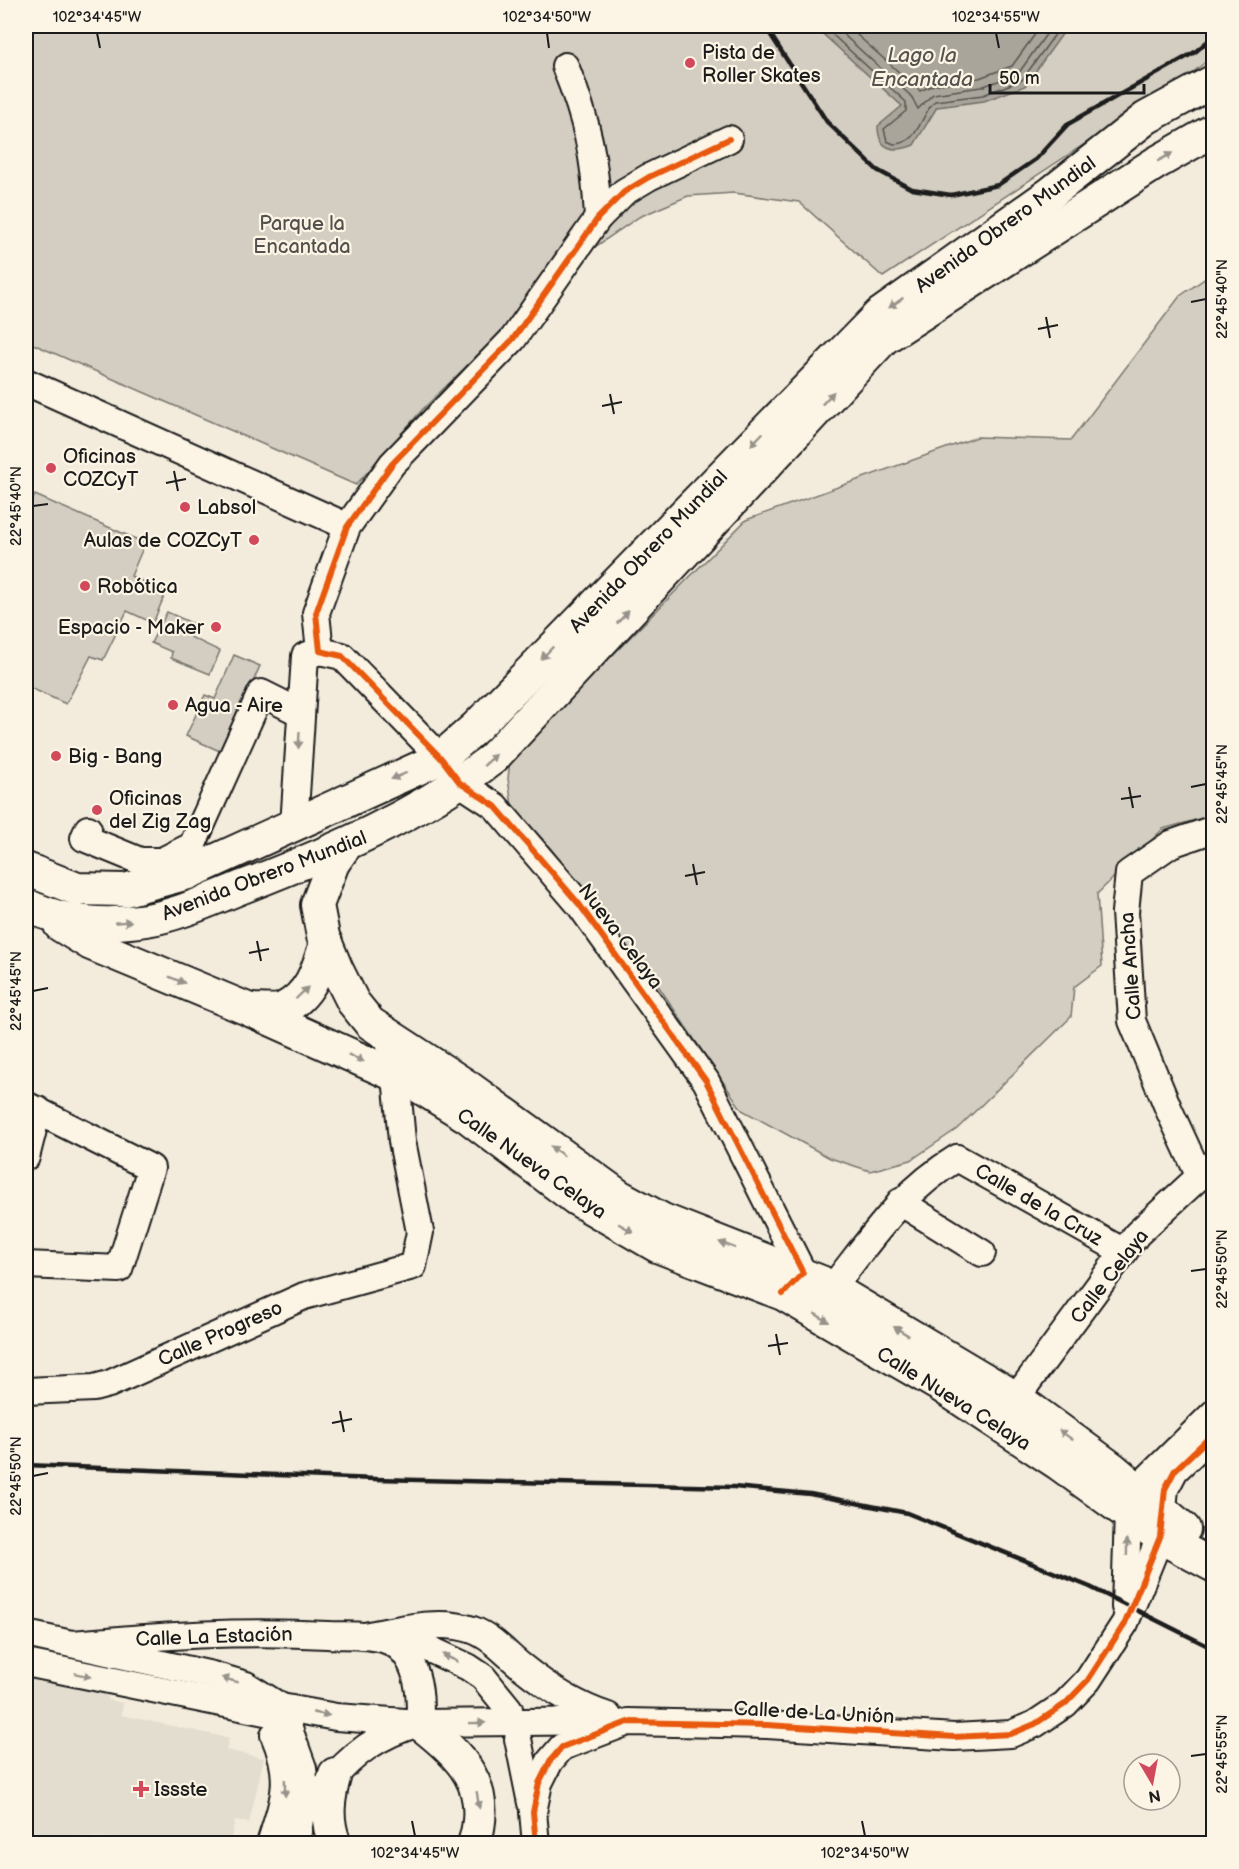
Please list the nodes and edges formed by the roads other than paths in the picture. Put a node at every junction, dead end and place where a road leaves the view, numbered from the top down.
1 (565, 66) dead end
2 (1211, 80) edge
3 (1214, 130) edge
4 (729, 139) dead end
5 (598, 218) junction
6 (26, 382) edge
7 (342, 524) dead end
8 (320, 651) junction
9 (301, 713) junction
10 (441, 758) junction
11 (460, 783) junction
12 (294, 826) junction
13 (88, 829) dead end
14 (1214, 829) edge
15 (345, 846) junction
16 (242, 849) junction
17 (26, 869) edge
18 (282, 871) junction
19 (38, 911) edge
20 (323, 933) junction
21 (250, 1010) junction
22 (388, 1036) junction
23 (396, 1076) junction
24 (32, 1108) edge
25 (26, 1157) edge
26 (1207, 1171) edge
27 (900, 1202) junction
28 (1124, 1252) junction
29 (982, 1253) dead end
30 (26, 1265) edge
31 (793, 1284) junction
32 (832, 1288) junction
33 (26, 1391) edge
34 (1016, 1398) junction
35 (1214, 1413) edge
36 (1214, 1432) edge
37 (1132, 1500) junction
38 (1161, 1524) junction
39 (1214, 1552) edge
40 (1214, 1566) edge
41 (1125, 1623) junction
42 (26, 1634) edge
43 (357, 1637) junction
44 (387, 1640) junction
45 (72, 1644) junction
46 (26, 1663) edge
47 (509, 1709) dead end
48 (273, 1710) junction
49 (628, 1722) junction
50 (419, 1723) junction
51 (518, 1738) dead end
52 (335, 1774) junction
53 (533, 1812) junction
54 (296, 1842) edge
55 (270, 1844) edge
56 (335, 1844) edge
57 (474, 1844) edge
58 (536, 1844) edge

1 - 5 street
2 -> 10 main road, Avenida Obrero Mundial
11 -> 3 main road, Avenida Obrero Mundial
4 - 5 street
5 - 8 street
6 - 7 street
8 - 9 street
8 - 10 street, Nueva Celaya
9 -> 12 street
9 - 13 street
10 - 11 street, Nueva Celaya
10 -> 12 main road, Avenida Obrero Mundial
11 - 15 main road, Avenida Obrero Mundial
11 - 31 street, Nueva Celaya
12 - 16 main road, Avenida Obrero Mundial
14 - 26 street, Calle Ancha
15 - 18 main road, Avenida Obrero Mundial
15 - 20 main road, Calle Nueva Celaya
16 - 17 main road, Avenida Obrero Mundial
16 - 18 main road
19 -> 18 main road, Avenida Obrero Mundial
18 - 20 main road
19 -> 21 main road, Calle Nueva Celaya
21 -> 20 main road
20 - 22 main road, Calle Nueva Celaya
21 -> 23 main road, Calle Nueva Celaya
22 - 23 street
31 -> 22 main road, Calle Nueva Celaya
23 -> 31 main road, Calle Nueva Celaya
23 - 33 street, Calle Progreso
24 - 25 street
24 - 30 street
26 - 28 street, Calle Celaya
27 - 28 street, Calle de la Cruz
27 - 29 street
27 - 32 street, Calle de la Cruz
28 - 34 street, Calle Celaya
31 - 32 main road, Calle Nueva Celaya
31 -> 37 main road, Calle Nueva Celaya
34 -> 32 main road, Calle Nueva Celaya
37 -> 34 main road, Calle Nueva Celaya
35 - 37 street
36 - 38 street, Calle de La Unión
37 - 38 main road, Calle Nueva Celaya
41 -> 37 street
38 - 39 main road, Calle Nueva Celaya
38 - 40 main road, Calle Nueva Celaya
38 - 41 street, Calle de La Unión
41 - 49 street, Calle de La Unión
42 - 45 street, Calle La Estación
43 - 44 street
43 - 45 street, Calle La Estación
43 - 49 street
47 -> 44 street
44 - 50 street
48 -> 45 street, Calle La Estación
46 -> 48 street
48 -> 50 street
48 - 54 street
48 -> 55 street
50 -> 49 street
49 - 53 street, Calle de La Unión
50 - 52 street
50 -> 57 main road
51 - 53 street
52 - 54 street
52 - 56 main road
53 - 58 street, Calle de La Unión

